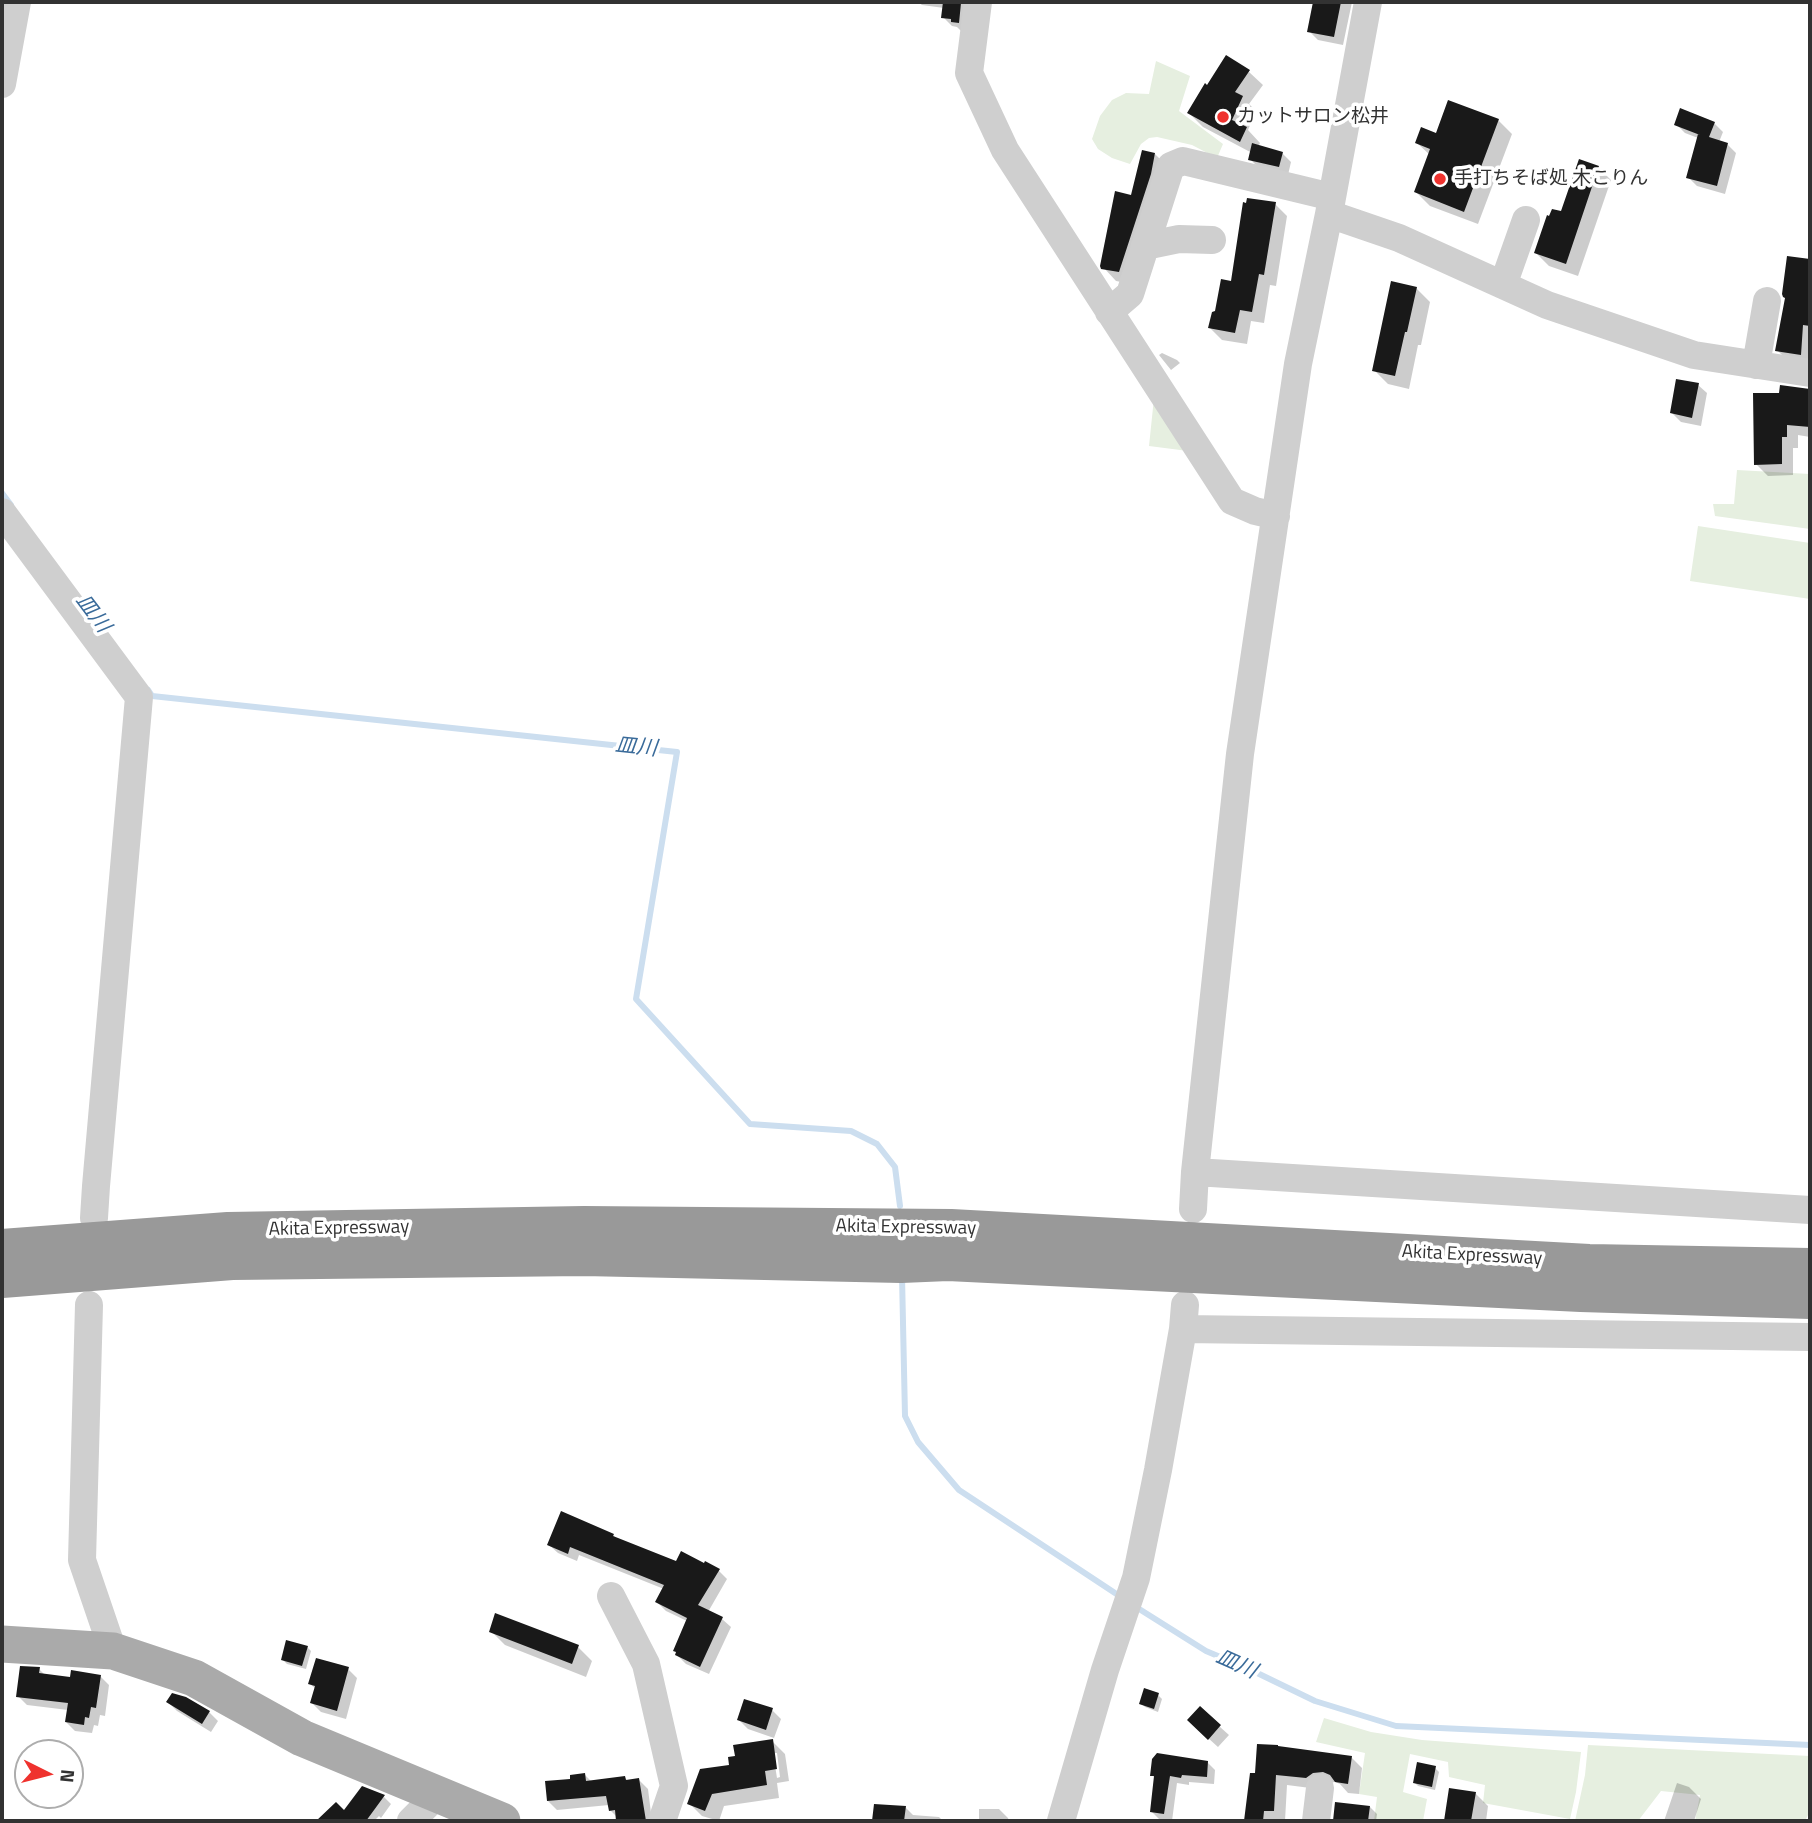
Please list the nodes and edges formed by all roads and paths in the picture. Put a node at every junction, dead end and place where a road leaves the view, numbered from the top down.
1 (17, 2) edge
2 (978, 2) edge
3 (1368, 2) edge
4 (2, 84) edge
5 (1331, 206) junction
6 (1526, 220) dead end
7 (1212, 240) dead end
8 (1145, 247) junction
9 (1503, 285) junction
10 (1767, 301) dead end
11 (1109, 312) junction
12 (1756, 365) junction
13 (1810, 373) edge
14 (2, 512) edge
15 (1276, 516) junction
16 (1195, 1172) junction
17 (1193, 1209) dead end
18 (1810, 1210) edge
19 (94, 1218) dead end
20 (2, 1248) edge
21 (1810, 1267) edge
22 (2, 1279) edge
23 (1810, 1300) edge
24 (89, 1305) dead end
25 (1810, 1337) edge
26 (611, 1596) dead end
27 (2, 1644) edge
28 (113, 1651) junction
29 (1320, 1788) dead end
30 (438, 1794) junction
31 (411, 1821) edge
32 (502, 1821) edge
33 (662, 1821) edge
34 (1061, 1821) edge
35 (1316, 1821) edge

1 - 4 street
2 - 11 street
3 - 5 street
5 - 8 street
5 - 9 street
5 - 15 street
6 - 9 street
7 - 8 street
8 - 11 street
9 - 12 street
10 - 12 street
11 - 15 street
12 - 13 street
14 - 19 street
15 - 16 street
16 - 17 street
16 - 18 street
20 - 21 highway, Akita Expressway
22 - 23 highway, Akita Expressway
24 - 28 street
25 - 34 street
26 - 33 street
27 - 28 main road
28 - 30 main road
29 - 35 street
30 - 31 street
30 - 32 main road

